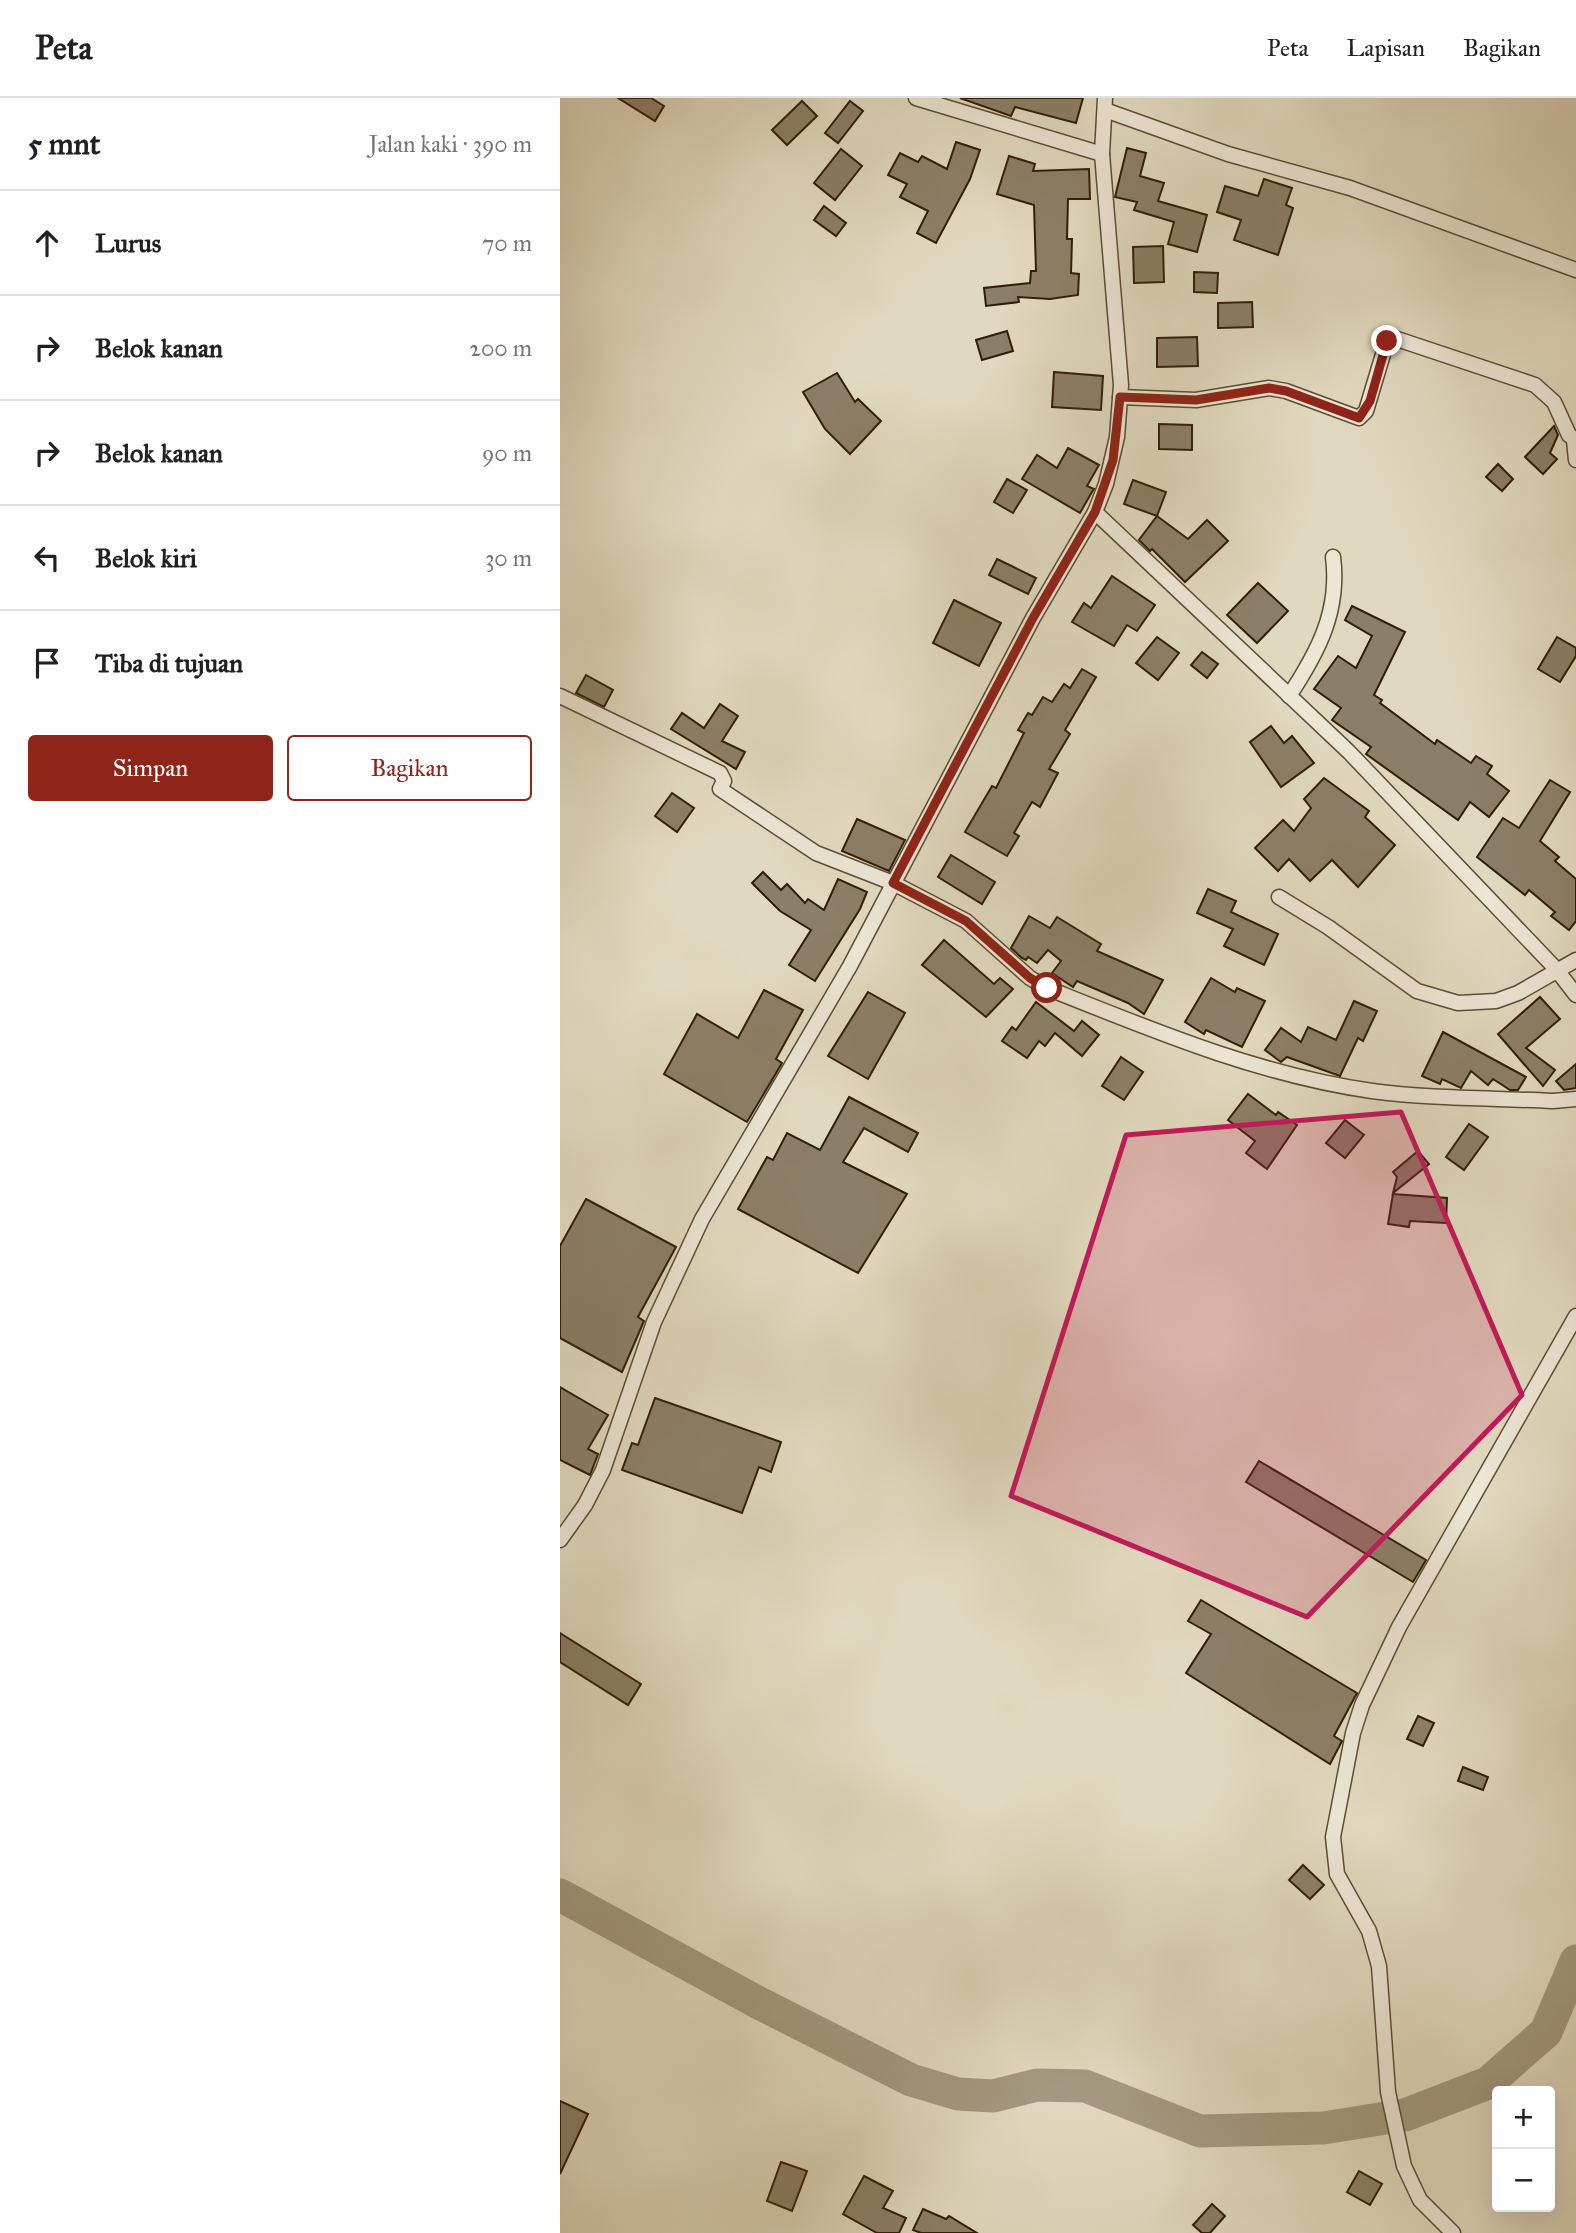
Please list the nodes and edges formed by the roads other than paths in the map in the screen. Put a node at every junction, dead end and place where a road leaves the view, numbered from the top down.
1 (916, 98) edge
2 (1105, 104) edge
3 (1102, 154) junction
4 (1576, 270) edge
5 (1120, 397) junction
6 (1575, 440) edge
7 (1576, 460) edge
8 (1095, 512) junction
9 (1333, 557) dead end
10 (560, 696) edge
11 (1289, 696) junction
12 (893, 883) junction
13 (1279, 898) dead end
14 (1576, 960) edge
15 (1556, 970) junction
16 (1576, 995) edge
17 (1576, 1099) edge
18 (1576, 1316) edge
19 (560, 1540) edge
20 (1452, 2233) edge

1 - 3 street
2 - 3 street
2 - 4 street
3 - 5 street
5 - 6 street
5 - 8 street
6 - 7 street
8 - 11 street
8 - 12 street
9 - 11 street
10 - 12 street
11 - 15 street
12 - 17 street
12 - 19 street
13 - 15 street
14 - 15 street
15 - 16 street
18 - 20 street

